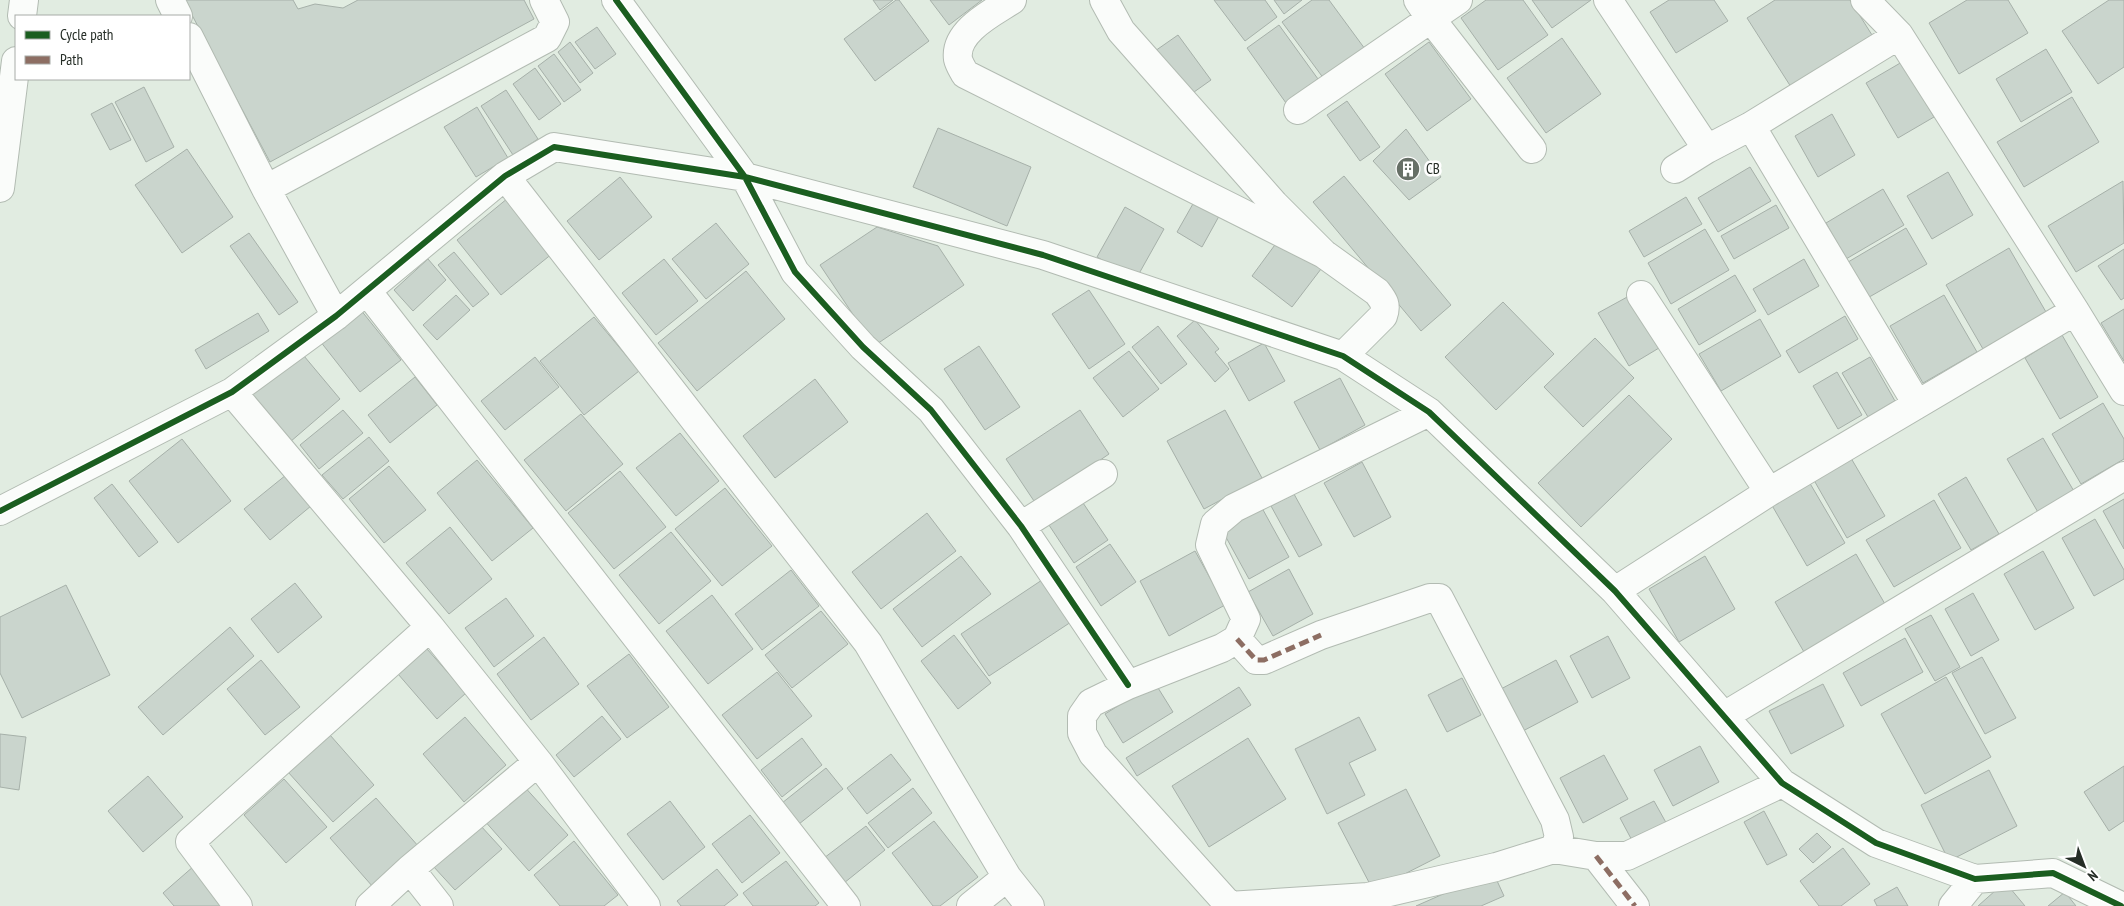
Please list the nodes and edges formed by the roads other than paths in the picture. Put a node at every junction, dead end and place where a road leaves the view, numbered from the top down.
1 (24, 0) edge
2 (170, 0) edge
3 (544, 0) edge
4 (616, 0) edge
5 (1012, 0) edge
6 (1104, 0) edge
7 (1458, 0) edge
8 (1608, 0) edge
9 (1865, 0) edge
10 (1424, 10) edge
11 (22, 15) edge
12 (178, 15) edge
13 (1899, 35) junction
14 (190, 39) edge
15 (15, 70) edge
16 (1298, 110) dead end
17 (1751, 126) junction
18 (1532, 149) dead end
19 (1707, 149) junction
20 (1675, 169) dead end
21 (505, 176) junction
22 (745, 177) junction
23 (0, 188) edge
24 (266, 189) junction
25 (1324, 254) junction
26 (367, 291) junction
27 (1641, 295) dead end
28 (2076, 311) junction
29 (336, 316) junction
30 (1343, 356) junction
31 (2124, 391) edge
32 (232, 392) junction
33 (1917, 404) junction
34 (1429, 412) junction
35 (1103, 474) dead end
36 (2124, 476) edge
37 (1769, 492) junction
38 (0, 511) edge
39 (1021, 526) junction
40 (1615, 590) junction
41 (430, 627) junction
42 (1237, 638) junction
43 (1128, 685) junction
44 (1724, 716) junction
45 (538, 762) junction
46 (1782, 783) junction
47 (1554, 849) junction
48 (1596, 856) junction
49 (410, 870) junction
50 (1007, 877) junction
51 (1975, 879) junction
52 (238, 906) edge
53 (370, 906) edge
54 (439, 906) edge
55 (646, 906) edge
56 (846, 906) edge
57 (971, 906) edge
58 (1030, 906) edge
59 (1229, 906) edge
60 (1635, 906) edge
61 (1953, 906) edge
62 (2121, 906) edge

1 - 11 street
2 - 12 street
3 - 24 street
4 - 22 street
5 - 25 street
6 - 25 street
7 - 10 street
8 - 19 street
9 - 13 street
10 - 16 street
10 - 18 street
13 - 17 street
13 - 28 street
14 - 24 street
15 - 23 street
17 - 19 street
17 - 33 street
19 - 20 street
21 - 22 street
21 - 26 street
21 - 50 street
22 - 30 street
22 - 39 street
24 - 29 street
25 - 30 street
26 - 29 street
26 - 56 street
27 - 37 street
28 - 31 street
28 - 33 street
29 - 32 street
30 - 34 street
32 - 38 street
32 - 41 street
33 - 37 street
34 - 40 street
34 - 42 street
35 - 39 street
36 - 44 street
37 - 40 street
39 - 43 street
40 - 44 street
41 - 45 street
41 - 52 street
42 - 43 street
42 - 47 street
43 - 59 street
44 - 46 street
45 - 49 street
45 - 55 street
46 - 48 street
46 - 51 street
47 - 48 street
47 - 59 street
48 - 60 street
49 - 53 street
49 - 54 street
50 - 57 street
50 - 58 street
51 - 61 street
51 - 62 street

